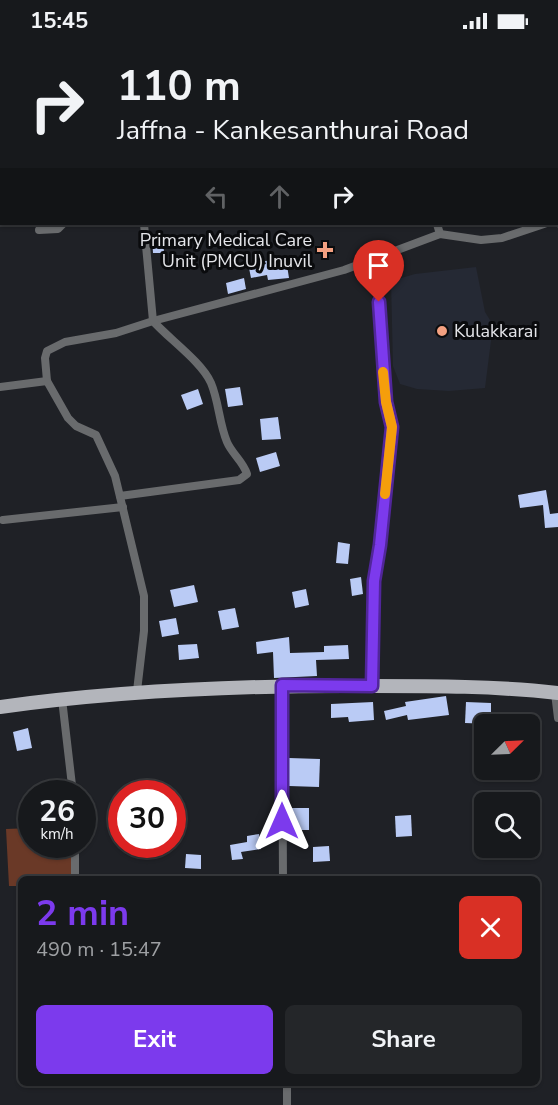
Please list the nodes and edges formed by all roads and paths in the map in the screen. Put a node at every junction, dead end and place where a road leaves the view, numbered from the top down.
1 (62, 225) edge
2 (144, 225) edge
3 (437, 225) edge
4 (541, 225) edge
5 (39, 230) dead end
6 (440, 234) junction
7 (376, 259) junction
8 (153, 321) junction
9 (47, 381) junction
10 (0, 387) edge
11 (120, 496) junction
12 (123, 507) junction
13 (3, 520) dead end
14 (282, 685) junction
15 (372, 686) junction
16 (137, 691) junction
17 (556, 693) edge
18 (62, 699) junction
19 (0, 707) edge
20 (558, 718) edge
21 (71, 780) edge
22 (75, 858) edge
23 (75, 876) edge
24 (283, 876) edge
25 (287, 1086) edge
26 (287, 1105) edge

1 - 5 street
2 - 8 street
3 - 6 street
4 - 6 street
6 - 7 street
7 - 8 street
7 - 15 street
8 - 9 street
8 - 11 street
9 - 10 street
9 - 11 street
11 - 12 street
12 - 13 street
12 - 16 street
14 - 15 main road
14 - 16 main road
14 - 24 street
15 - 17 main road
16 - 18 main road
17 - 20 street
18 - 19 main road
18 - 21 street
22 - 23 street
25 - 26 street

